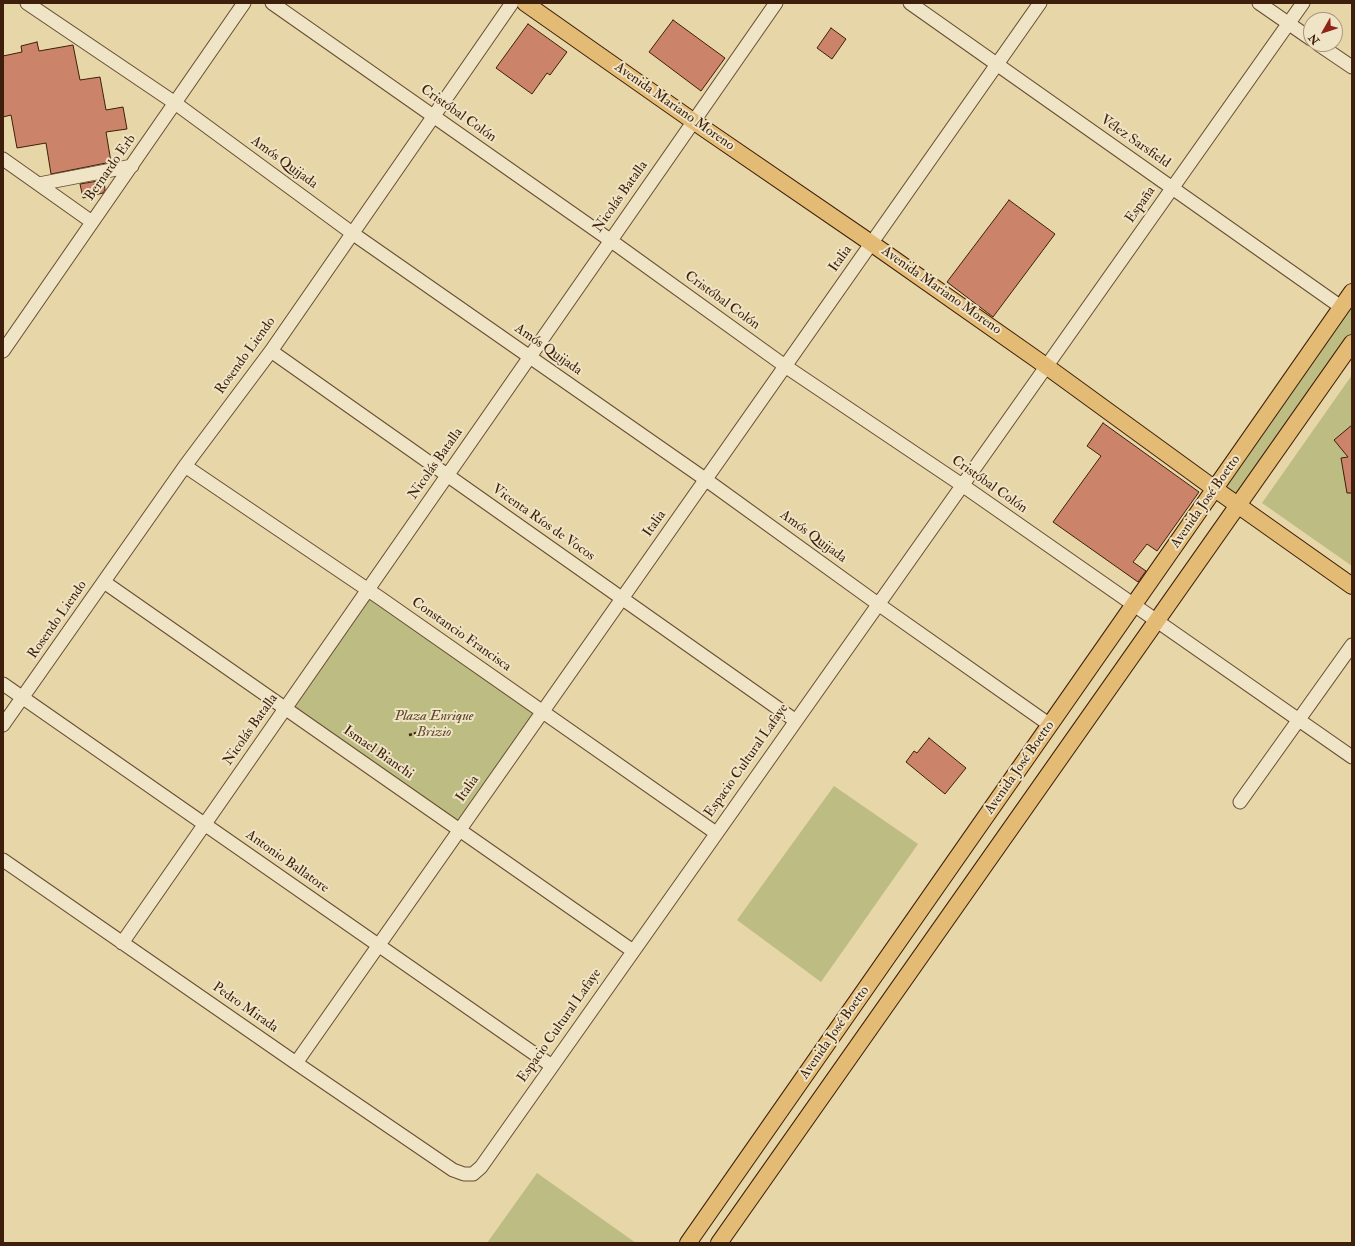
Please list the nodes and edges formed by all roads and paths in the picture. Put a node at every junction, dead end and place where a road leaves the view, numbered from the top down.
1 (27, 3) edge
2 (244, 3) edge
3 (272, 3) edge
4 (512, 3) edge
5 (525, 3) edge
6 (776, 3) edge
7 (910, 3) edge
8 (1040, 3) edge
9 (1259, 3) edge
10 (1303, 3) edge
11 (1289, 24) junction
12 (1303, 34) edge
13 (1330, 52) edge
14 (997, 64) junction
15 (1352, 67) edge
16 (175, 103) junction
17 (433, 116) junction
18 (693, 121) junction
19 (3, 159) edge
20 (132, 166) junction
21 (39, 184) junction
22 (1172, 188) junction
23 (92, 222) junction
24 (352, 233) junction
25 (610, 240) junction
26 (872, 243) junction
27 (1352, 292) edge
28 (1341, 307) junction
29 (1352, 343) edge
30 (271, 350) junction
31 (3, 351) edge
32 (530, 357) junction
33 (785, 366) junction
34 (1046, 366) junction
35 (185, 466) junction
36 (448, 475) junction
37 (705, 479) junction
38 (962, 485) junction
39 (1215, 489) junction
40 (1238, 505) junction
41 (104, 582) junction
42 (1352, 586) edge
43 (367, 590) junction
44 (622, 598) junction
45 (878, 604) junction
46 (1134, 605) junction
47 (1156, 621) junction
48 (1352, 645) edge
49 (3, 684) edge
50 (23, 697) junction
51 (286, 709) junction
52 (542, 711) junction
53 (1298, 720) junction
54 (796, 721) junction
55 (3, 725) edge
56 (1050, 725) junction
57 (430, 732) dead end
58 (436, 732) dead end
59 (416, 733) dead end
60 (408, 735) dead end
61 (1352, 757) edge
62 (1240, 802) dead end
63 (205, 824) junction
64 (460, 830) junction
65 (716, 833) junction
66 (3, 860) edge
67 (122, 943) junction
68 (378, 945) junction
69 (633, 951) junction
70 (296, 1063) junction
71 (552, 1066) junction
72 (473, 1174) joint
73 (688, 1243) edge
74 (719, 1243) edge

1 - 16 street, Amós Quijada
2 - 16 street, Bernardo Erb
3 - 17 street, Cristóbal Colón
4 - 17 street, Rosendo Liendo
5 - 18 main road, Avenida Mariano Moreno
6 - 18 street, Nicolás Batalla
7 - 14 street, Vélez Sarsfield
8 - 14 street, Italia
9 - 11 street
10 - 11 street, España
11 - 12 street
11 - 22 street, España
13 - 15 street
14 - 22 street, Vélez Sarsfield
14 - 26 street, Italia
16 - 20 street, Bernardo Erb
16 - 24 street, Amós Quijada
17 - 24 street, Rosendo Liendo
17 - 25 street, Cristóbal Colón
18 - 25 street, Nicolás Batalla
18 - 26 main road, Avenida Mariano Moreno
19 - 21 street
20 - 21 street
20 - 23 street, Bernardo Erb
21 - 23 street
22 - 28 street, Vélez Sarsfield
22 - 34 street, España
23 - 31 street, Bernardo Erb
24 - 30 street, Rosendo Liendo
24 - 32 street, Amós Quijada
25 - 32 street, Nicolás Batalla
25 - 33 street, Cristóbal Colón
26 - 33 street, Italia
26 - 34 main road, Avenida Mariano Moreno
27 - 28 main road, Avenida José Boetto
28 - 39 main road, Avenida José Boetto
29 - 40 main road, Avenida José Boetto
30 - 35 street, Rosendo Liendo
30 - 36 street, Vicenta Ríos de Vocos
32 - 36 street, Nicolás Batalla
32 - 37 street, Amós Quijada
33 - 37 street, Italia
33 - 38 street, Cristóbal Colón
34 - 38 street, Espacio Cultural Lafaye
34 - 39 main road, Avenida Mariano Moreno
35 - 41 street, Rosendo Liendo
35 - 43 street, Constancio Francisca
36 - 43 street, Nicolás Batalla
36 - 44 street, Vicenta Ríos de Vocos
37 - 44 street, Italia
37 - 45 street, Amós Quijada
38 - 45 street, Espacio Cultural Lafaye
38 - 46 street, Cristóbal Colón
39 - 40 main road, Avenida Mariano Moreno
39 - 46 main road, Avenida José Boetto
40 - 42 main road, Avenida Mariano Moreno
40 - 47 main road, Avenida José Boetto
41 - 50 street, Rosendo Liendo
41 - 51 street, Ismael Bianchi
43 - 51 street, Nicolás Batalla
43 - 52 street, Constancio Francisca
44 - 52 street, Italia
44 - 54 street, Vicenta Ríos de Vocos
45 - 54 street, Espacio Cultural Lafaye
45 - 56 street, Amós Quijada
46 - 47 street, Cristóbal Colón
46 - 56 main road, Avenida José Boetto
47 - 53 street, Cristóbal Colón
47 - 74 main road, Avenida José Boetto
48 - 53 street
49 - 50 street, Antonio Ballatore
50 - 55 street, Rosendo Liendo
50 - 63 street, Antonio Ballatore
51 - 63 street, Nicolás Batalla
51 - 64 street, Ismael Bianchi
52 - 64 street, Italia
52 - 65 street, Constancio Francisca
53 - 61 street, Cristóbal Colón
53 - 62 street
54 - 65 street, Espacio Cultural Lafaye
56 - 73 main road, Avenida José Boetto
57 - 58 path
59 - 60 path
63 - 67 street, Nicolás Batalla
63 - 68 street, Antonio Ballatore
64 - 68 street, Italia
64 - 69 street, Ismael Bianchi
65 - 69 street, Espacio Cultural Lafaye
66 - 67 street, Pedro Mirada
67 - 70 street, Pedro Mirada
68 - 70 street, Italia
68 - 71 street, Antonio Ballatore
69 - 71 street, Espacio Cultural Lafaye
70 - 72 street, Pedro Mirada
71 - 72 street, Espacio Cultural Lafaye

